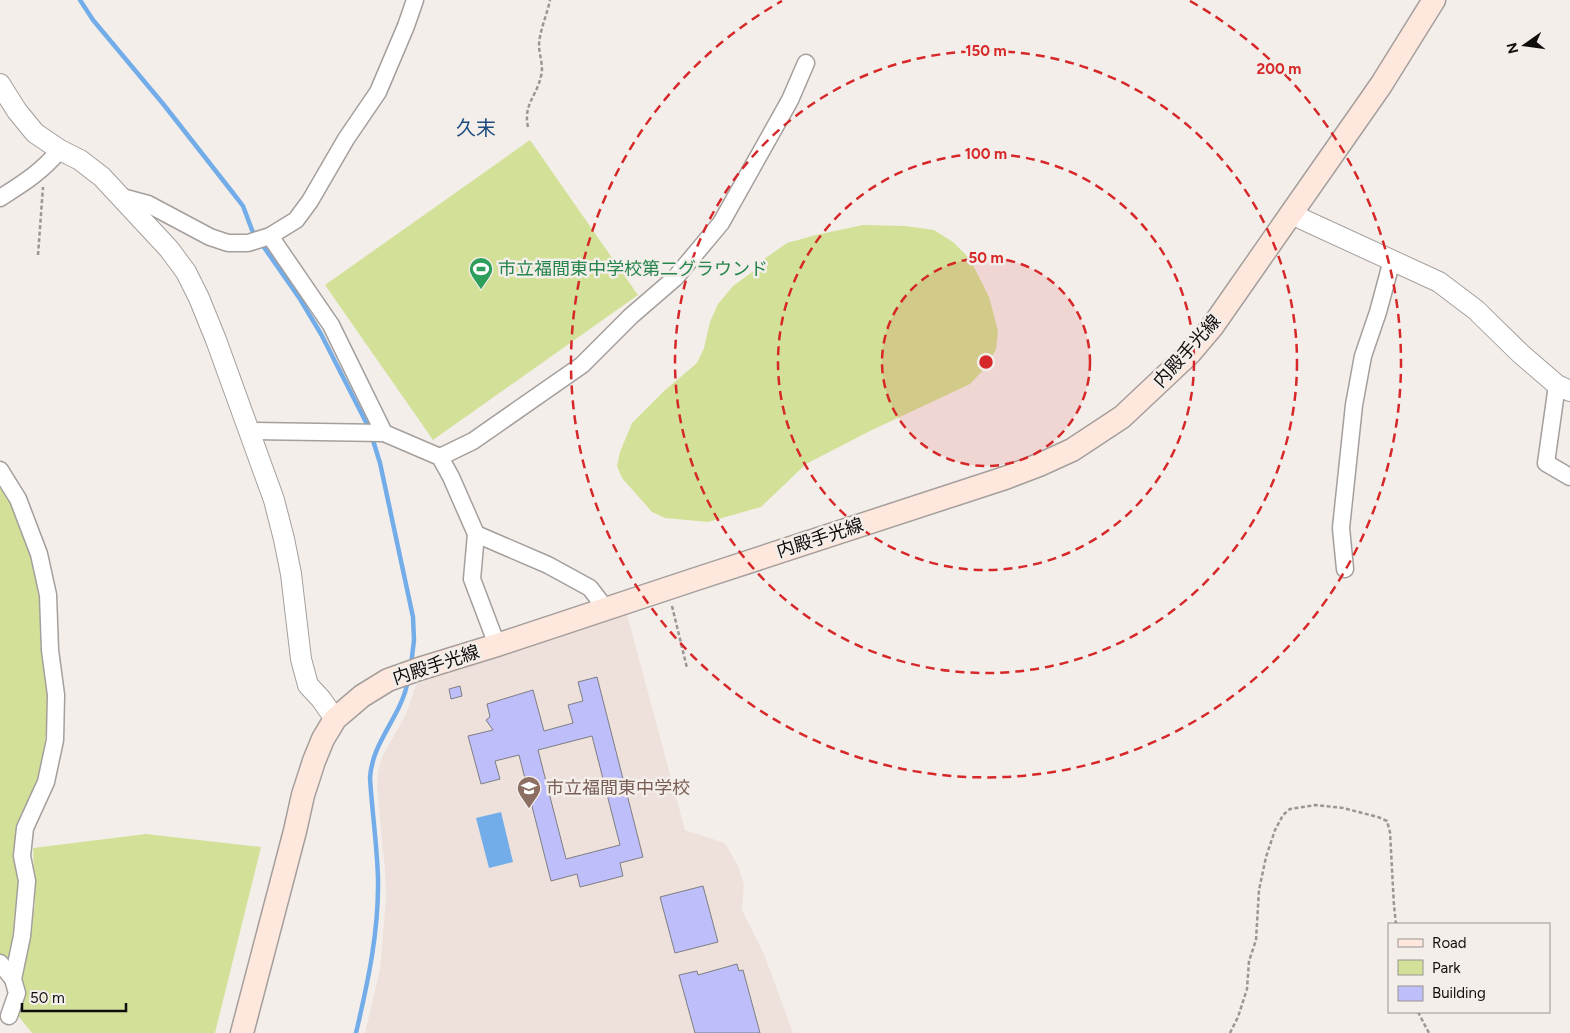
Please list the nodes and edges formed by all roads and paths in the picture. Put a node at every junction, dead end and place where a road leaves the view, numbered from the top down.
1 (415, 0) edge
2 (550, 0) edge
3 (1434, 0) edge
4 (806, 63) dead end
5 (3, 93) edge
6 (528, 127) dead end
7 (60, 150) junction
8 (45, 167) junction
9 (122, 197) junction
10 (0, 198) edge
11 (1291, 214) junction
12 (270, 236) junction
13 (38, 255) dead end
14 (1392, 260) junction
15 (1563, 388) edge
16 (250, 431) junction
17 (384, 433) junction
18 (440, 457) junction
19 (0, 470) edge
20 (1570, 477) edge
21 (476, 534) junction
22 (1345, 569) dead end
23 (668, 588) junction
24 (606, 609) junction
25 (497, 646) junction
26 (687, 668) dead end
27 (335, 719) junction
28 (1396, 923) edge
29 (0, 963) edge
30 (13, 979) junction
31 (1419, 1013) edge
32 (9, 1016) dead end
33 (242, 1033) edge
34 (1230, 1033) edge
35 (1429, 1033) edge

1 - 12 street
2 - 6 path
3 - 11 main road, 内殿手光線
4 - 18 street
5 - 7 street
7 - 8 street
7 - 9 street
8 - 10 street
8 - 13 path
9 - 12 street
9 - 16 street
11 - 14 street
11 - 23 main road, 内殿手光線
12 - 17 street
14 - 15 street
14 - 22 street
15 - 20 street
16 - 17 street
16 - 27 street
17 - 18 street
18 - 21 street
19 - 30 street
21 - 24 street
21 - 25 street
23 - 24 main road, 内殿手光線
23 - 26 path
24 - 25 main road, 内殿手光線
25 - 27 main road, 内殿手光線
27 - 33 main road, 内殿手光線
28 - 34 path
29 - 30 street
30 - 32 street
31 - 35 path

